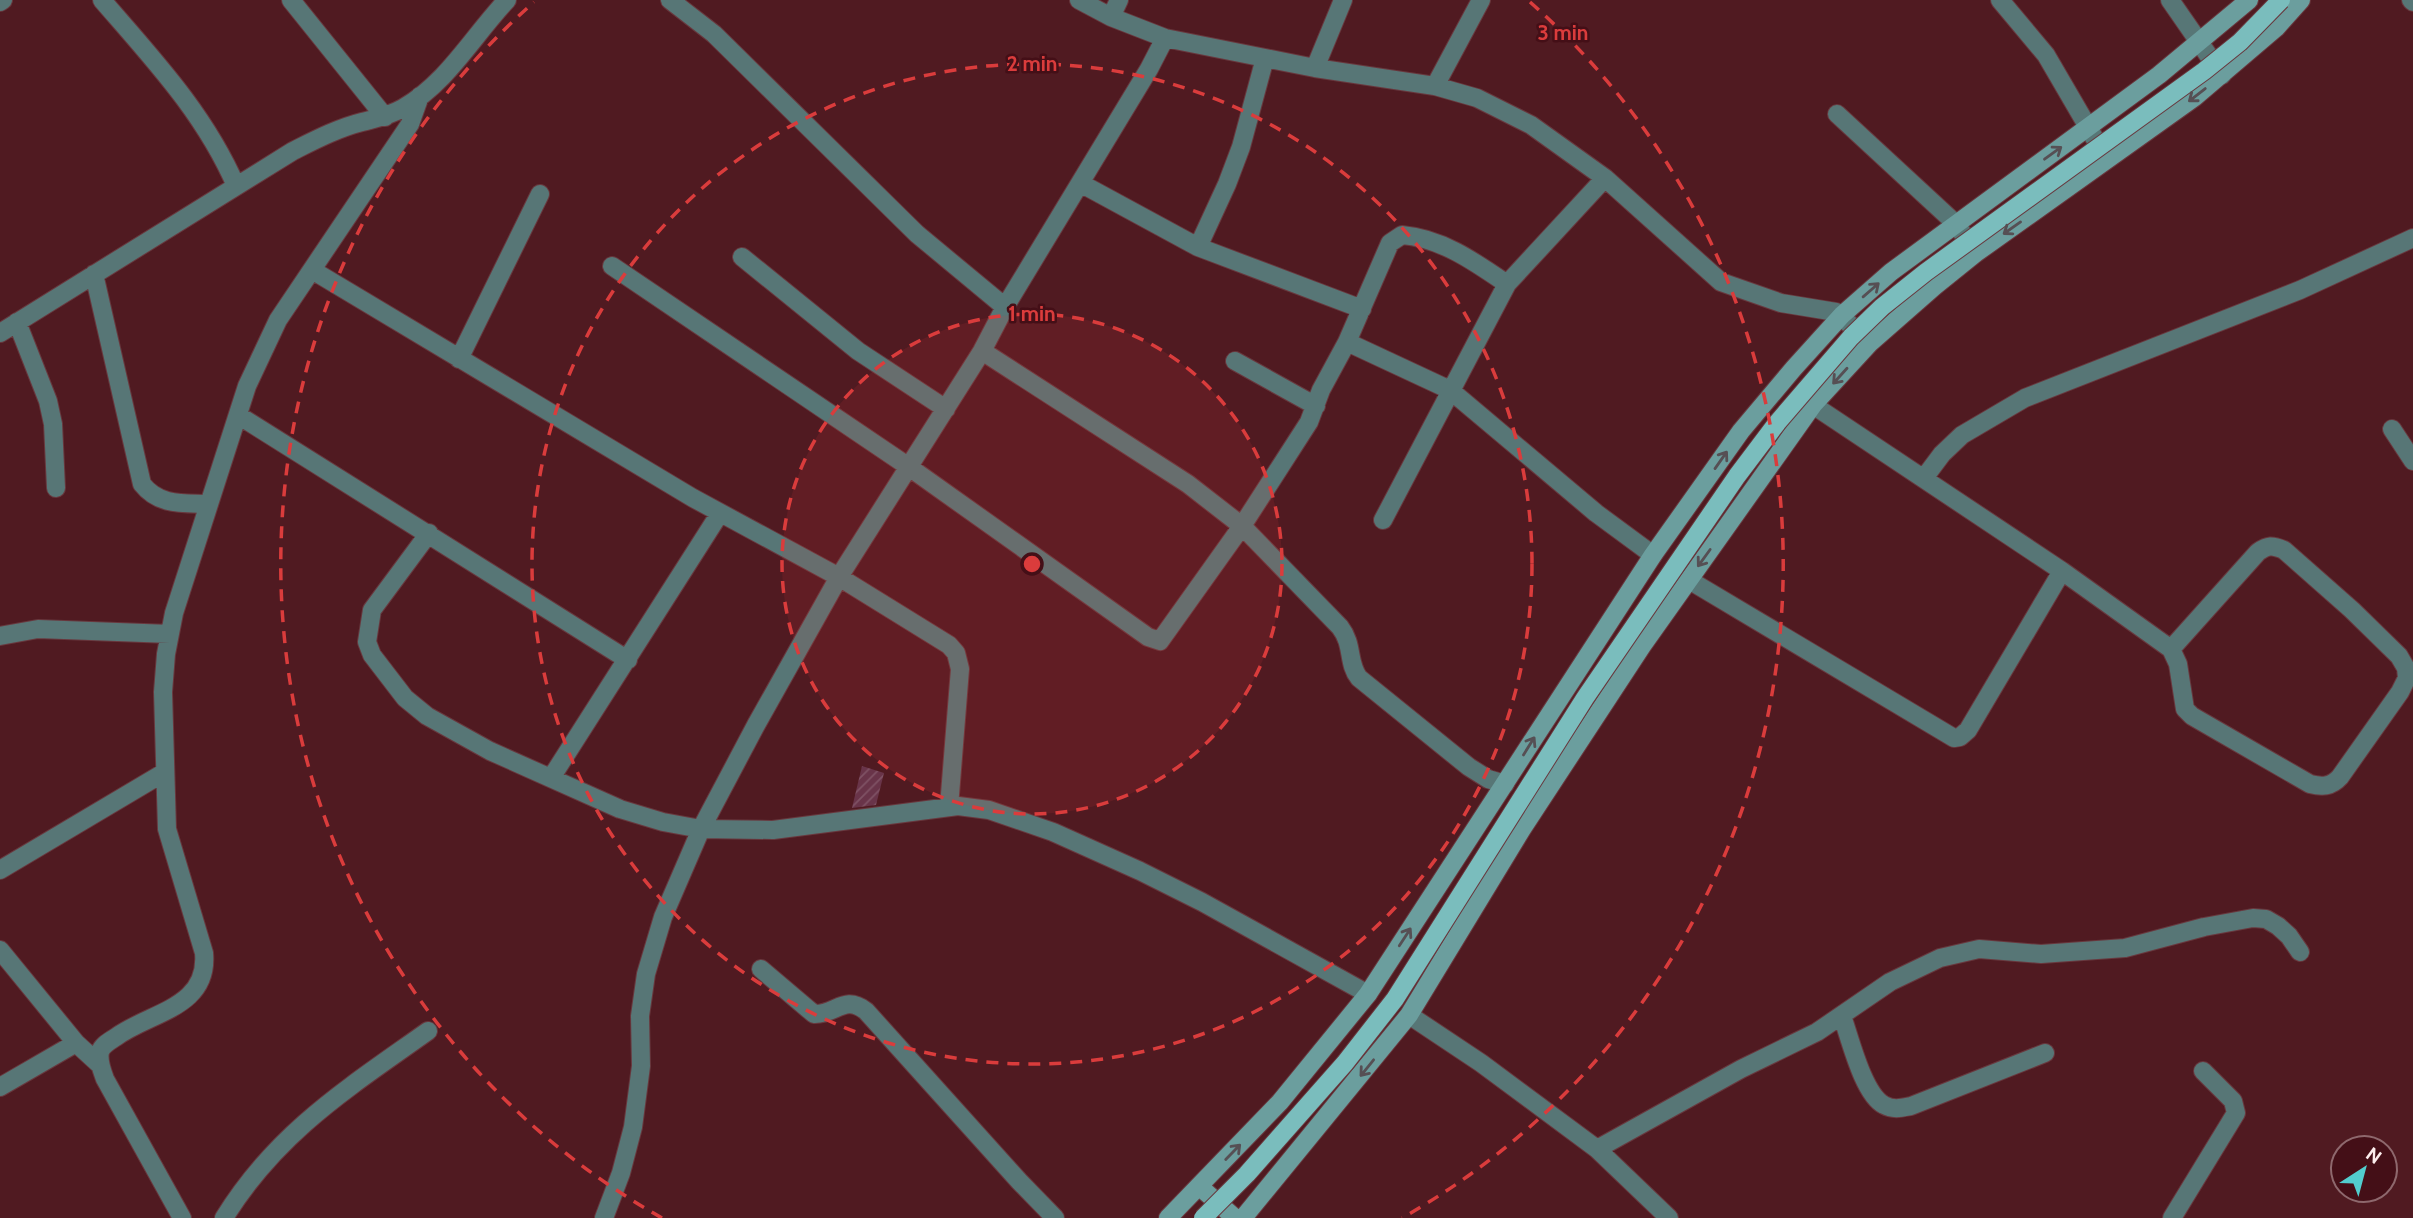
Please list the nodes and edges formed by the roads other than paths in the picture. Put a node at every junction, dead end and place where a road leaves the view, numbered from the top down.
1 (102, 0) edge
2 (291, 0) edge
3 (670, 0) edge
4 (1079, 0) edge
5 (1119, 0) edge
6 (1343, 0) edge
7 (1481, 0) edge
8 (2000, 0) edge
9 (2170, 0) edge
10 (2249, 0) edge
11 (2281, 0) edge
12 (2301, 0) edge
13 (499, 3) edge
14 (1111, 17) junction
15 (1165, 38) junction
16 (2198, 44) junction
17 (1265, 58) junction
18 (1315, 68) junction
19 (2222, 75) junction
20 (1435, 86) junction
21 (420, 96) junction
22 (1837, 114) dead end
23 (385, 117) junction
24 (2089, 127) junction
25 (2108, 161) junction
26 (1605, 178) junction
27 (1080, 183) junction
28 (236, 186) junction
29 (540, 194) dead end
30 (1955, 223) junction
31 (2413, 238) edge
32 (1198, 247) junction
33 (1976, 253) junction
34 (742, 257) dead end
35 (612, 266) dead end
36 (312, 270) junction
37 (94, 274) junction
38 (1507, 284) junction
39 (1005, 307) junction
40 (1362, 309) junction
41 (1842, 316) junction
42 (17, 322) junction
43 (0, 333) edge
44 (1347, 342) junction
45 (1870, 343) junction
46 (982, 351) junction
47 (459, 359) junction
48 (1235, 360) dead end
49 (1450, 390) junction
50 (1813, 405) junction
51 (1316, 406) junction
52 (946, 409) junction
53 (238, 415) junction
54 (2392, 429) dead end
55 (2413, 461) edge
56 (909, 467) junction
57 (1924, 478) junction
58 (56, 488) dead end
59 (208, 504) junction
60 (720, 513) junction
61 (1383, 520) dead end
62 (1242, 526) junction
63 (429, 533) junction
64 (1653, 555) junction
65 (2062, 571) junction
66 (839, 577) junction
67 (1689, 580) junction
68 (170, 634) junction
69 (0, 636) edge
70 (2171, 649) junction
71 (628, 660) junction
72 (165, 772) junction
73 (551, 778) junction
74 (1505, 784) junction
75 (948, 807) junction
76 (701, 829) junction
77 (0, 870) edge
78 (0, 950) edge
79 (2300, 952) dead end
80 (761, 969) dead end
81 (1368, 994) junction
82 (1409, 1015) junction
83 (1842, 1016) junction
84 (428, 1031) dead end
85 (76, 1043) junction
86 (2045, 1053) dead end
87 (100, 1065) junction
88 (2203, 1070) dead end
89 (0, 1087) edge
90 (1598, 1149) junction
91 (1200, 1187) junction
92 (182, 1218) edge
93 (224, 1218) edge
94 (604, 1218) edge
95 (1055, 1218) edge
96 (1168, 1218) edge
97 (1203, 1218) edge
98 (1235, 1218) edge
99 (1243, 1218) edge
100 (1669, 1218) edge
101 (2172, 1218) edge

1 - 28 street
2 - 23 street
3 - 39 street
4 - 14 street
5 - 14 street
6 - 18 street
7 - 20 street
8 - 24 street
9 - 16 street
10 - 16 street
11 - 97 main road, bridge
12 - 19 street
13 - 21 street
14 - 15 street
15 - 17 street
15 - 27 street
16 - 19 street
16 - 24 street
17 - 18 street
17 - 32 street
18 - 20 street
19 -> 25 street
20 - 26 street
21 - 23 street
21 - 36 street
22 - 30 street
23 - 28 street
24 - 25 street
30 -> 24 street
25 -> 33 street
26 - 38 street
26 - 41 street
27 - 32 street
27 - 39 street
28 - 37 street
29 - 47 street
30 - 33 street
41 -> 30 street
31 - 57 street
32 - 40 street
33 - 45 street
34 - 52 street
35 - 56 street
36 - 47 street
36 - 53 street
37 - 42 street
37 - 59 street
38 - 40 street
38 - 49 street
39 - 46 street
40 - 44 street
41 - 45 street
64 -> 41 street
42 - 43 street
42 - 58 street
44 - 49 street
44 - 51 street
45 -> 50 street
46 - 52 street
46 - 62 street
47 - 60 street
48 - 51 street
49 - 61 street
49 - 64 street
50 - 57 street
50 -> 67 street
51 - 62 street
52 - 56 street
53 - 59 street
53 - 63 street
54 - 55 street
56 - 62 street
56 - 66 street
57 - 65 street
59 - 68 street
60 - 66 street
60 - 71 street
62 - 74 street
63 - 71 street
63 - 73 street
74 -> 64 street
65 - 67 street
65 - 70 street
66 - 75 street
66 - 76 street
67 - 82 street
68 - 69 street
68 - 72 street
70 - 70 street
71 - 73 street
72 - 77 street
72 - 87 street
73 - 76 street
81 -> 74 street
75 - 76 street
75 - 81 street
76 - 94 street
78 - 85 street
79 - 83 street
80 - 95 street
91 -> 81 street
82 - 90 street
82 -> 99 street
83 - 86 street
83 - 90 street
84 - 93 street
85 - 87 street
85 - 89 street
87 - 92 street
88 - 101 street
90 - 100 street
91 - 96 street
91 - 98 street

